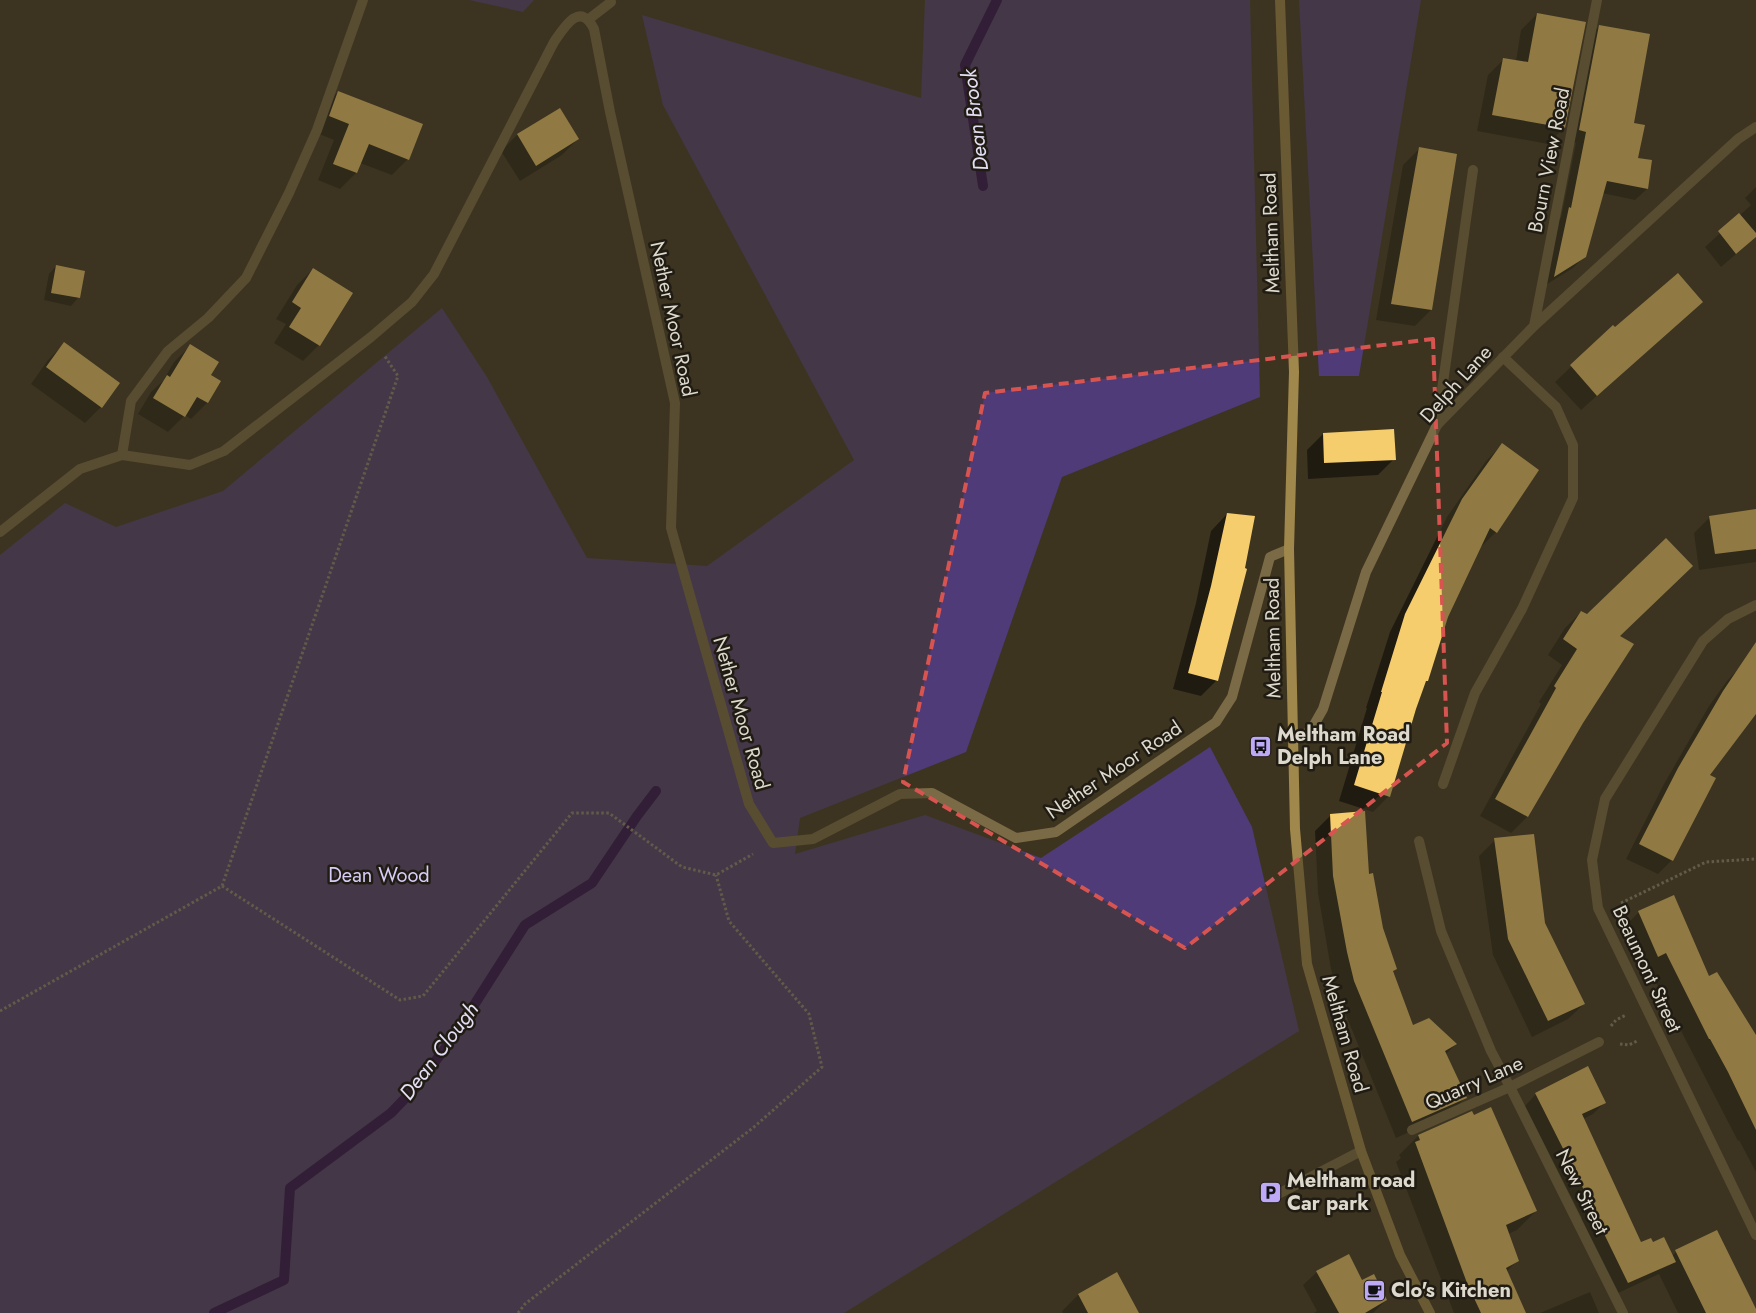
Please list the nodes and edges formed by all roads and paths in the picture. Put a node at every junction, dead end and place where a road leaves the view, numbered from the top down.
1 (363, 0) edge
2 (1280, 0) edge
3 (1597, 0) edge
4 (612, 1) edge
5 (589, 19) junction
6 (1756, 127) edge
7 (1472, 170) dead end
8 (1534, 326) junction
9 (372, 337) junction
10 (1503, 358) junction
11 (1437, 425) junction
12 (122, 455) junction
13 (0, 532) edge
14 (1289, 549) junction
15 (1756, 605) edge
16 (1293, 738) junction
17 (1443, 784) dead end
18 (1419, 841) dead end
19 (773, 843) junction
20 (1756, 859) edge
21 (716, 875) junction
22 (222, 886) junction
23 (1600, 914) junction
24 (1646, 1006) junction
25 (0, 1011) edge
26 (1657, 1031) junction
27 (1599, 1042) junction
28 (1510, 1088) junction
29 (1412, 1130) dead end
30 (1361, 1151) junction
31 (1280, 1193) dead end
32 (1756, 1235) edge
33 (518, 1313) edge
34 (1430, 1313) edge
35 (1623, 1313) edge

1 - 12 street
2 - 14 main road, Meltham Road
3 - 8 street, Bourn View Road
4 - 5 street
5 - 9 street
5 - 19 street, Nether Moor Road
6 - 8 street, Delph Lane
7 - 11 street
8 - 10 street, Delph Lane
9 - 12 street
9 - 22 path
10 - 11 street, Delph Lane
10 - 17 street
11 - 16 street, Delph Lane
12 - 13 street
14 - 16 main road, Meltham Road
14 - 19 street, Nether Moor Road
15 - 23 street, Beaumont Street
16 - 30 main road, Meltham Road
18 - 28 street, New Street
19 - 21 path
20 - 23 path
21 - 22 path
21 - 33 path
22 - 25 path
23 - 24 street, Beaumont Street
24 - 26 street, Beaumont Street
24 - 27 path
26 - 27 path
26 - 32 street, Beaumont Street
27 - 28 street, Quarry Lane
28 - 29 street, Quarry Lane
28 - 35 street, New Street
30 - 31 street
30 - 34 main road, Meltham Road

